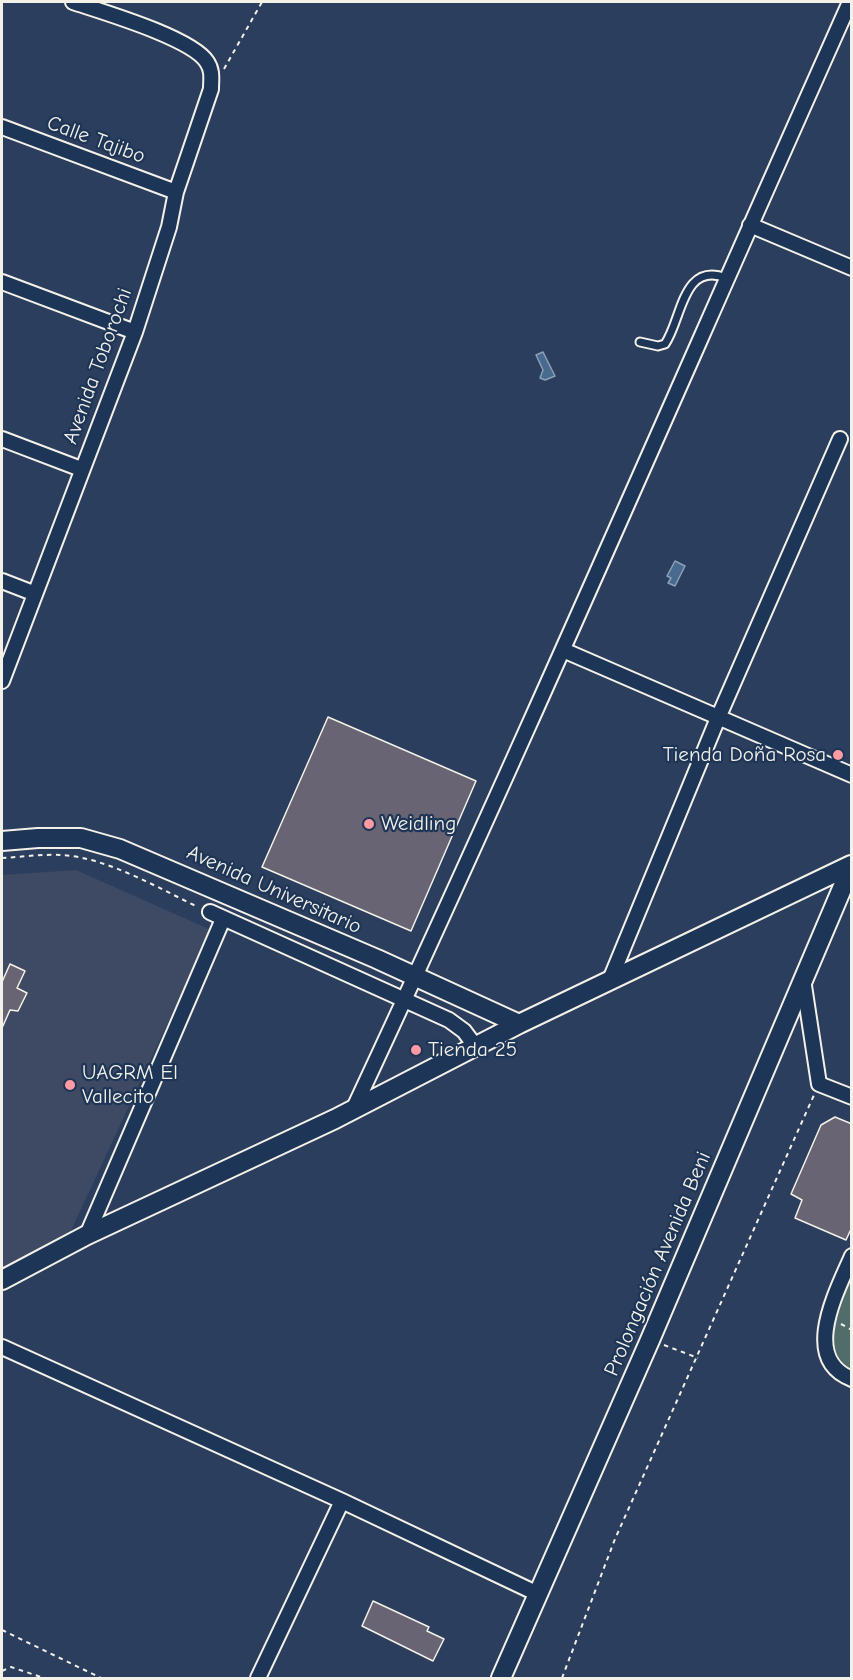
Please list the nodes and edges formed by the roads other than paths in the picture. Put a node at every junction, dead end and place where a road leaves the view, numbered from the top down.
1 (73, 2) edge
2 (850, 2) edge
3 (2, 127) edge
4 (176, 192) junction
5 (750, 225) junction
6 (852, 268) edge
7 (726, 278) junction
8 (2, 282) edge
9 (135, 332) junction
10 (640, 342) dead end
11 (2, 439) edge
12 (840, 439) dead end
13 (81, 469) junction
14 (2, 581) edge
15 (33, 593) junction
16 (563, 650) junction
17 (2, 681) edge
18 (718, 718) junction
19 (852, 775) edge
20 (2, 842) edge
21 (851, 865) edge
22 (414, 975) junction
23 (803, 979) junction
24 (610, 980) junction
25 (405, 999) junction
26 (519, 1024) junction
27 (476, 1047) junction
28 (852, 1097) edge
29 (354, 1108) junction
30 (87, 1235) junction
31 (850, 1262) edge
32 (2, 1280) edge
33 (2, 1347) edge
34 (852, 1379) edge
35 (342, 1501) junction
36 (538, 1594) junction
37 (258, 1678) edge
38 (501, 1678) edge

1 - 4 street, Avenida Toborochi
2 - 5 street
3 - 4 street, Calle Tajibo
4 - 9 street, Avenida Toborochi
5 - 6 street
5 - 7 street
7 - 10 lane
7 - 16 street
8 - 9 street
9 - 13 street, Avenida Toborochi
11 - 13 street
12 - 18 street
13 - 15 street, Avenida Toborochi
14 - 15 street
15 - 17 street, Avenida Toborochi
16 - 18 street
16 - 22 street
18 - 19 street
18 - 24 street
20 - 22 street, Avenida Universitario
21 - 23 street, Prolongación Avenida Beni
21 - 24 street
22 - 25 street
22 - 26 street, Avenida Universitario
23 - 28 street
23 - 36 street, Prolongación Avenida Beni
24 - 26 street
25 - 27 street
25 - 29 street
25 - 30 street
26 - 27 street
27 - 29 street
29 - 30 street
30 - 32 street
31 - 34 street
33 - 35 street
35 - 36 street
35 - 37 street
36 - 38 street, Prolongación Avenida Beni

